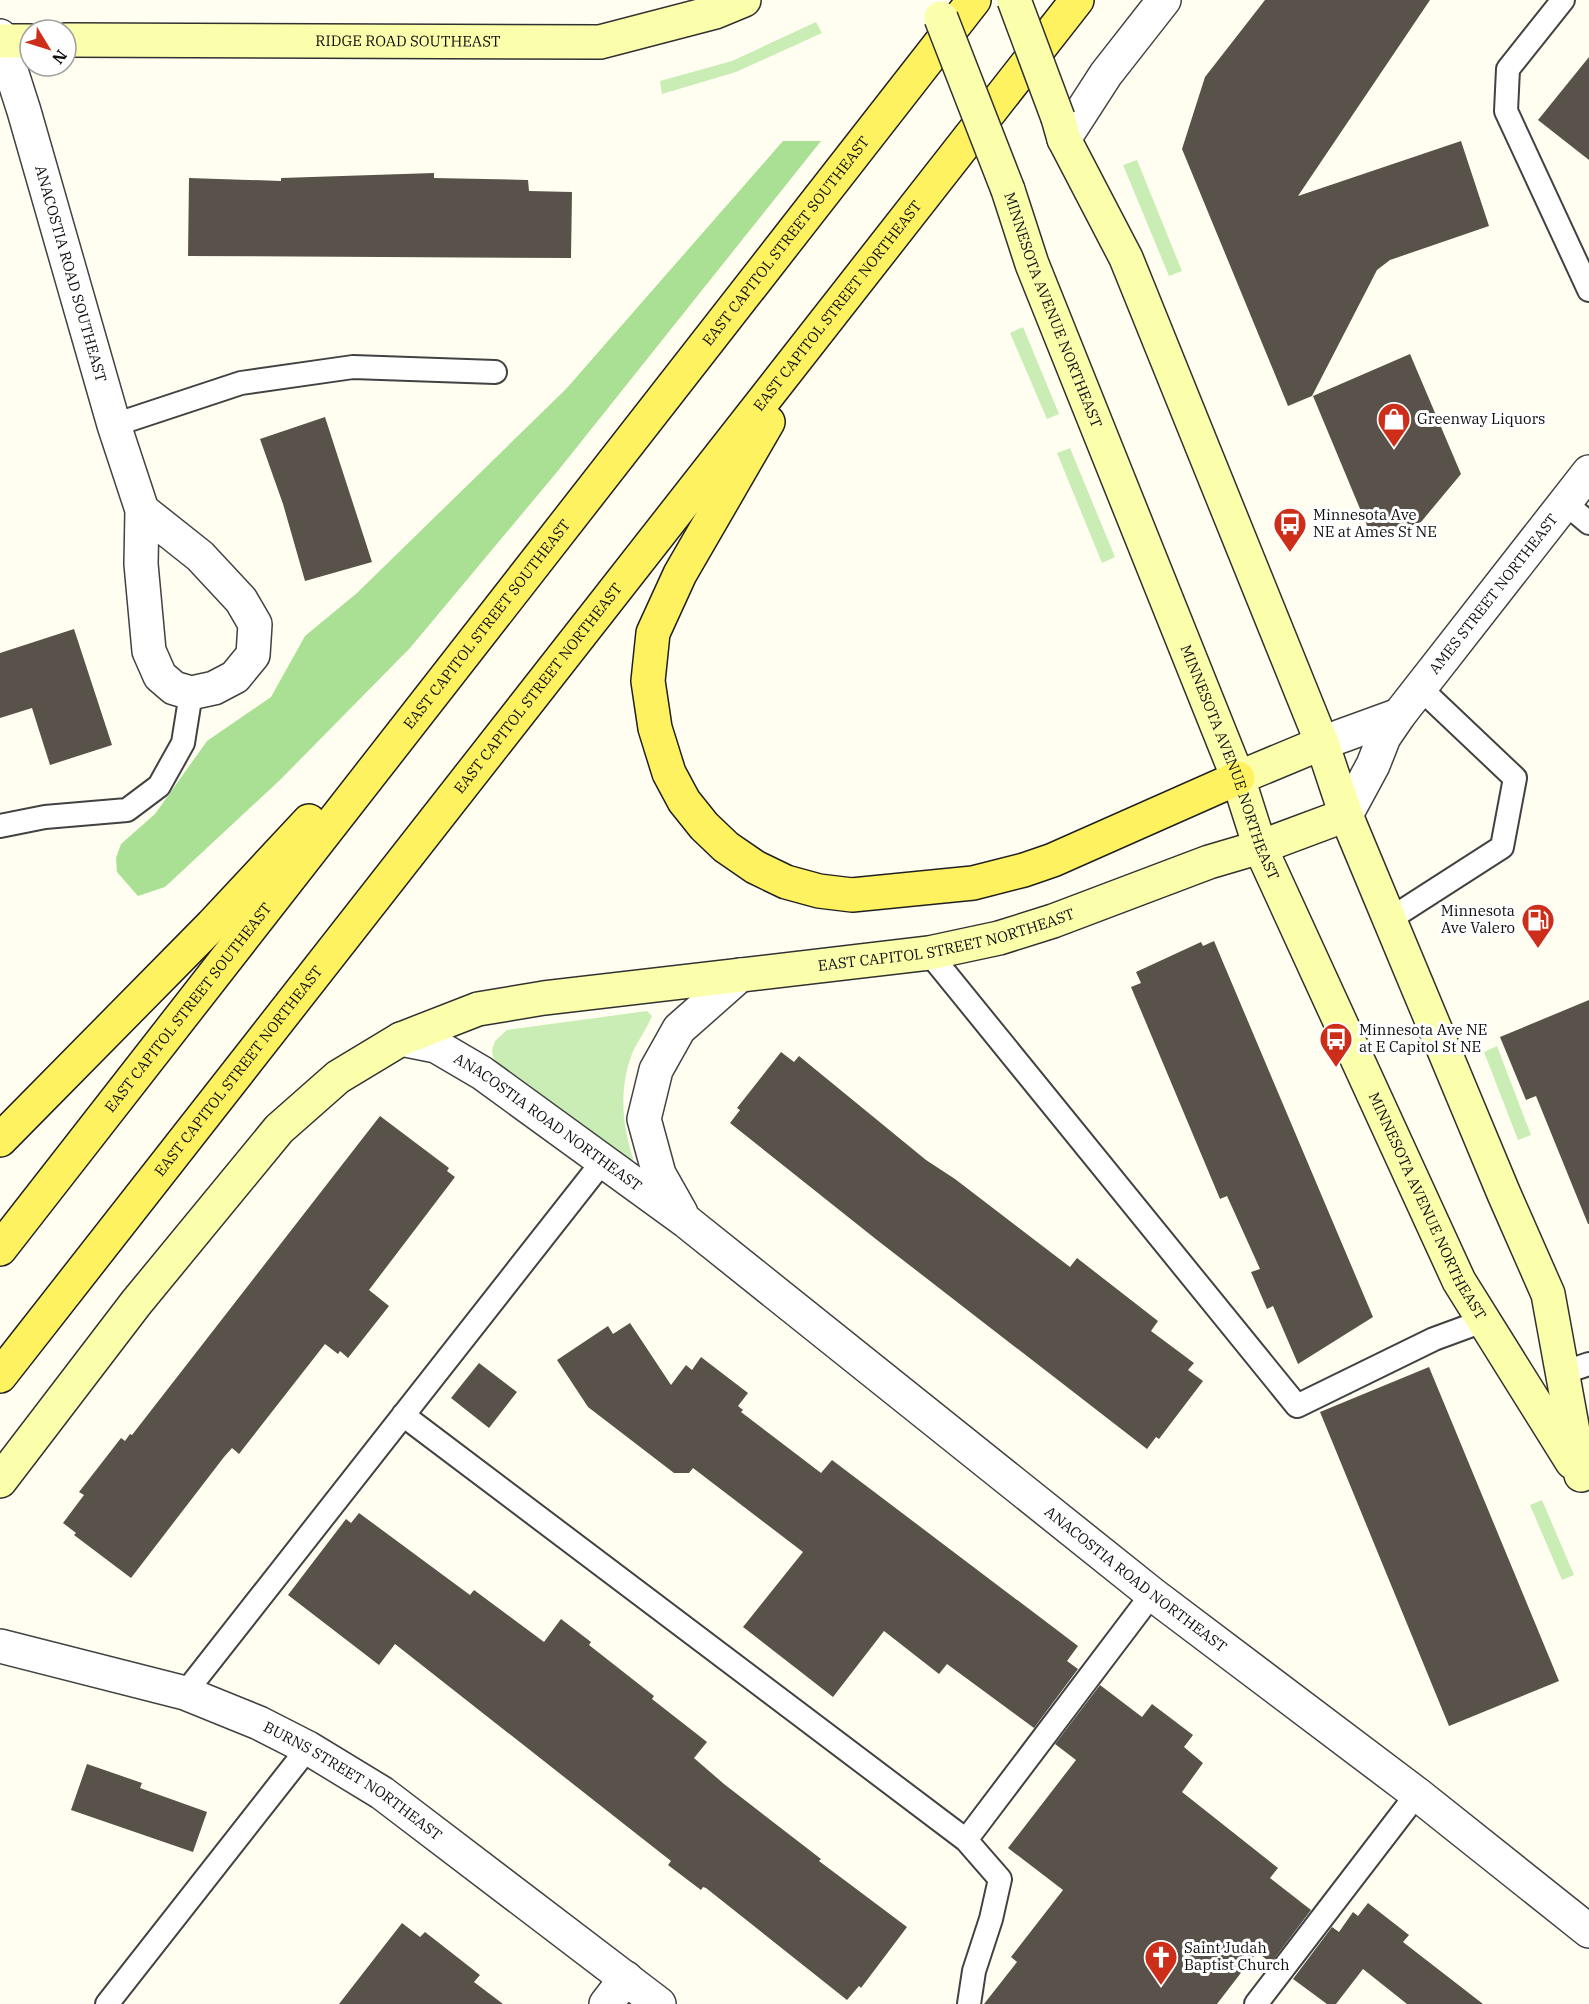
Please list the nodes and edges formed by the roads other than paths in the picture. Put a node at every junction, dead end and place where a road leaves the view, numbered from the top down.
1 (744, 0) edge
2 (974, 0) edge
3 (1014, 0) edge
4 (1077, 0) edge
5 (1164, 0) edge
6 (1563, 0) edge
7 (937, 9) edge
8 (8, 40) edge
9 (78, 40) edge
10 (1061, 128) junction
11 (914, 208) junction
12 (1589, 290) edge
13 (495, 372) dead end
14 (114, 425) junction
15 (1589, 472) edge
16 (142, 510) junction
17 (1577, 512) edge
18 (459, 660) junction
19 (1420, 688) junction
20 (191, 693) junction
21 (1399, 715) junction
22 (1322, 743) junction
23 (1238, 778) junction
24 (1346, 814) junction
25 (0, 826) edge
26 (1260, 847) junction
27 (1390, 919) junction
28 (929, 954) junction
29 (740, 975) junction
30 (401, 1039) junction
31 (0, 1140) edge
32 (603, 1161) junction
33 (687, 1222) junction
34 (0, 1249) edge
35 (1483, 1321) junction
36 (1576, 1368) edge
37 (0, 1376) edge
38 (403, 1415) junction
39 (0, 1481) edge
40 (1585, 1485) edge
41 (1152, 1594) junction
42 (0, 1646) edge
43 (185, 1693) junction
44 (308, 1748) junction
45 (1417, 1794) junction
46 (966, 1840) junction
47 (1589, 1931) edge
48 (626, 1978) junction
49 (107, 2004) edge
50 (606, 2004) edge
51 (659, 2004) edge
52 (969, 2004) edge
53 (1256, 2004) edge

1 - 9 main road, RIDGE ROAD SOUTHEAST
2 - 18 main road, EAST CAPITOL STREET SOUTHEAST
3 - 10 main road, MINNESOTA AVENUE NORTHEAST, bridge
4 - 11 main road, EAST CAPITOL STREET NORTHEAST
5 - 10 street
6 - 12 lane
7 - 23 main road, MINNESOTA AVENUE NORTHEAST, bridge
8 - 14 street, ANACOSTIA ROAD SOUTHEAST
10 - 22 main road, MINNESOTA AVENUE NORTHEAST
11 - 23 main road
11 - 37 main road, EAST CAPITOL STREET NORTHEAST
13 - 14 lane
14 - 16 street, ANACOSTIA ROAD SOUTHEAST
15 - 17 street, AMES STREET NORTHEAST
16 - 20 street, ANACOSTIA ROAD SOUTHEAST
16 - 20 street
17 - 19 street, AMES STREET NORTHEAST
18 - 31 main road
18 - 34 main road, EAST CAPITOL STREET SOUTHEAST
19 - 21 street, AMES STREET NORTHEAST
19 - 27 lane
20 - 25 lane
21 - 22 street
21 - 24 street, AMES STREET NORTHEAST
22 - 23 main road
22 - 24 main road, MINNESOTA AVENUE NORTHEAST
23 - 26 main road, MINNESOTA AVENUE NORTHEAST
24 - 26 main road
24 - 27 main road, MINNESOTA AVENUE NORTHEAST
26 - 28 main road, EAST CAPITOL STREET NORTHEAST
26 - 35 main road, MINNESOTA AVENUE NORTHEAST
27 - 36 main road, MINNESOTA AVENUE NORTHEAST
28 - 29 main road, EAST CAPITOL STREET NORTHEAST
28 - 35 lane
29 - 30 main road, EAST CAPITOL STREET NORTHEAST
29 - 33 street, ANACOSTIA ROAD NORTHEAST
30 - 32 street, ANACOSTIA ROAD NORTHEAST
30 - 39 main road, EAST CAPITOL STREET NORTHEAST
32 - 33 street, ANACOSTIA ROAD NORTHEAST
32 - 38 lane
33 - 41 street, ANACOSTIA ROAD NORTHEAST
35 - 40 main road, MINNESOTA AVENUE NORTHEAST
36 - 40 main road, MINNESOTA AVENUE NORTHEAST
38 - 43 lane
38 - 46 lane
41 - 45 street, ANACOSTIA ROAD NORTHEAST
41 - 46 lane
42 - 43 street, BURNS STREET NORTHEAST
43 - 44 street, BURNS STREET NORTHEAST
44 - 48 street, BURNS STREET NORTHEAST
44 - 49 lane
45 - 47 street, ANACOSTIA ROAD NORTHEAST
45 - 53 lane
46 - 52 lane
48 - 50 street
48 - 51 street, BURNS STREET NORTHEAST

